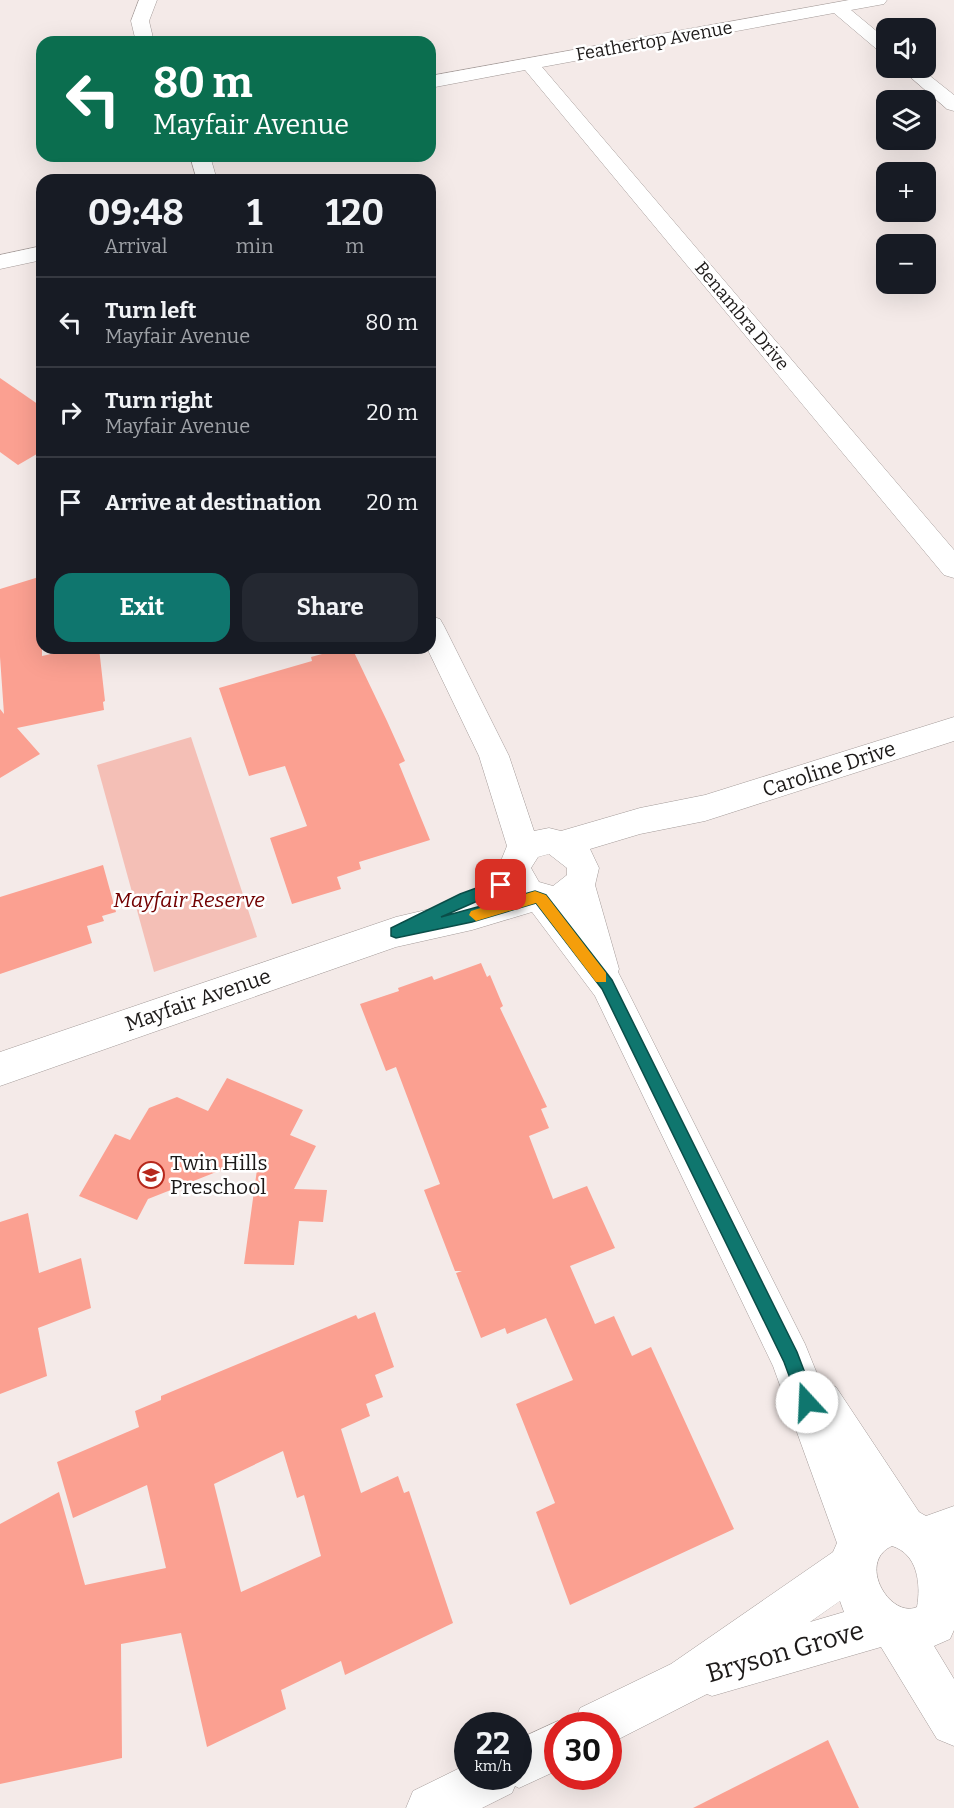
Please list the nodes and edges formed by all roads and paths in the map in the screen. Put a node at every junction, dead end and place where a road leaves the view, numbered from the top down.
1 (148, 0) edge
2 (878, 0) edge
3 (837, 7) junction
4 (144, 36) edge
5 (876, 40) edge
6 (530, 64) junction
7 (921, 78) edge
8 (436, 81) edge
9 (954, 105) edge
10 (36, 254) edge
11 (0, 262) edge
12 (954, 567) edge
13 (436, 638) edge
14 (954, 729) edge
15 (494, 756) junction
16 (705, 808) junction
17 (561, 843) junction
18 (581, 877) junction
19 (529, 881) junction
20 (607, 985) junction
21 (0, 1069) edge
22 (791, 1358) junction
23 (928, 1530) edge
24 (856, 1554) junction
25 (950, 1604) edge
26 (890, 1627) junction
27 (687, 1680) junction
28 (622, 1712) edge
29 (954, 1722) edge
30 (467, 1790) edge
31 (430, 1808) edge

1 - 4 street
2 - 3 street, Feathertop Avenue
3 - 5 street
3 - 6 street, Feathertop Avenue
6 - 8 street, Feathertop Avenue
6 - 12 street, Benambra Drive
7 - 9 street
10 - 11 street
13 - 15 street
14 - 16 street, Caroline Drive
15 - 17 street
15 - 19 street
16 - 17 street, Caroline Drive
16 - 18 street, Caroline Drive
17 - 18 street
17 - 19 street
18 - 19 street
18 - 20 street
19 - 20 street
19 - 21 street, Mayfair Avenue
20 - 22 street
22 - 23 street
22 - 24 street
23 - 24 street
23 - 25 street
24 - 26 street
24 - 27 street, Bryson Grove
25 - 26 street
26 - 27 street, Bryson Grove
26 - 29 street
27 - 28 street, Bryson Grove
30 - 31 street

